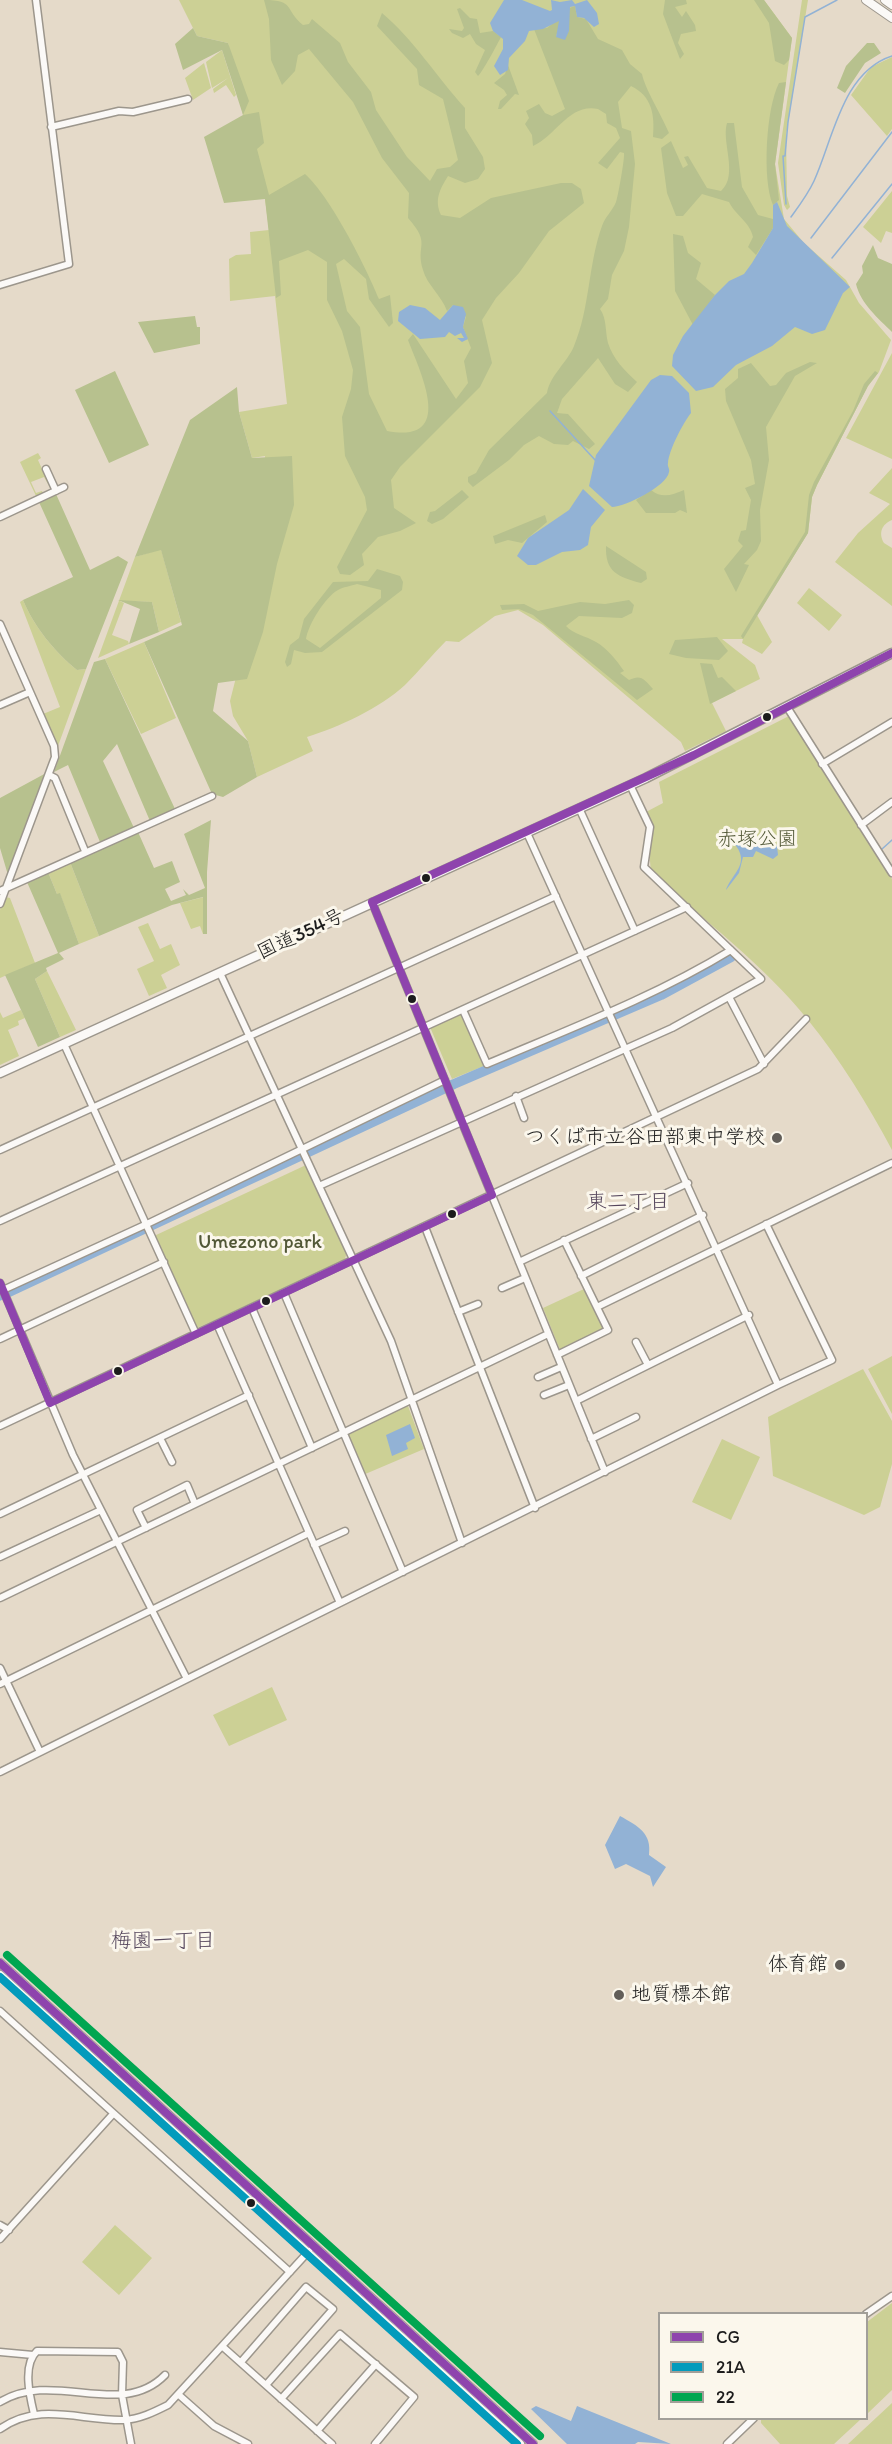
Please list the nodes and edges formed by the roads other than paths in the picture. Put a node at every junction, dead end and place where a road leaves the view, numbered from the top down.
1 (36, 0) edge
2 (866, 0) edge
3 (885, 0) edge
4 (892, 5) edge
5 (892, 18) edge
6 (188, 99) dead end
7 (51, 127) junction
8 (0, 285) edge
9 (46, 469) dead end
10 (64, 487) dead end
11 (56, 491) junction
12 (0, 517) edge
13 (0, 624) edge
14 (892, 653) edge
15 (30, 692) junction
16 (0, 705) edge
17 (787, 707) junction
18 (892, 723) edge
19 (822, 764) junction
20 (50, 775) junction
21 (630, 785) junction
22 (212, 796) dead end
23 (892, 802) edge
24 (579, 808) junction
25 (861, 825) junction
26 (527, 833) junction
27 (85, 851) junction
28 (892, 873) edge
29 (3, 889) edge
30 (556, 896) junction
31 (372, 902) junction
32 (0, 904) edge
33 (687, 907) junction
34 (635, 931) junction
35 (731, 950) junction
36 (583, 955) junction
37 (399, 968) junction
38 (220, 973) junction
39 (729, 997) junction
40 (463, 1010) junction
41 (610, 1013) junction
42 (806, 1019) dead end
43 (423, 1028) junction
44 (250, 1036) junction
45 (64, 1044) junction
46 (626, 1048) junction
47 (764, 1064) junction
48 (0, 1073) edge
49 (445, 1081) junction
50 (277, 1095) junction
51 (516, 1096) junction
52 (93, 1108) junction
53 (657, 1117) junction
54 (524, 1118) dead end
55 (461, 1120) junction
56 (302, 1149) junction
57 (0, 1150) edge
58 (892, 1163) edge
59 (120, 1166) junction
60 (688, 1183) junction
61 (320, 1186) junction
62 (492, 1195) junction
63 (703, 1215) junction
64 (0, 1221) edge
65 (766, 1224) junction
66 (147, 1225) junction
67 (425, 1227) junction
68 (564, 1240) junction
69 (718, 1249) junction
70 (354, 1260) junction
71 (164, 1262) junction
72 (519, 1262) junction
73 (581, 1276) junction
74 (525, 1278) junction
75 (0, 1283) edge
76 (502, 1288) dead end
77 (4, 1293) junction
78 (284, 1293) junction
79 (478, 1304) dead end
80 (597, 1307) junction
81 (252, 1308) junction
82 (458, 1312) junction
83 (749, 1315) junction
84 (217, 1324) junction
85 (20, 1330) junction
86 (196, 1334) junction
87 (548, 1334) junction
88 (0, 1339) edge
89 (636, 1342) dead end
90 (557, 1355) junction
91 (648, 1365) junction
92 (561, 1366) junction
93 (480, 1367) junction
94 (538, 1377) dead end
95 (569, 1385) junction
96 (778, 1385) junction
97 (249, 1395) junction
98 (544, 1395) dead end
99 (412, 1400) junction
100 (576, 1401) junction
101 (50, 1403) junction
102 (636, 1417) dead end
103 (0, 1426) edge
104 (343, 1433) junction
105 (160, 1438) junction
106 (591, 1439) junction
107 (312, 1448) junction
108 (172, 1462) dead end
109 (279, 1464) junction
110 (604, 1472) junction
111 (83, 1475) junction
112 (195, 1504) junction
113 (535, 1508) junction
114 (101, 1510) junction
115 (0, 1514) edge
116 (146, 1528) junction
117 (345, 1530) dead end
118 (309, 1533) junction
119 (118, 1542) junction
120 (462, 1543) junction
121 (314, 1545) junction
122 (0, 1557) edge
123 (403, 1572) junction
124 (0, 1598) edge
125 (340, 1603) junction
126 (152, 1609) junction
127 (0, 1668) edge
128 (187, 1679) junction
129 (3, 1682) edge
130 (40, 1752) junction
131 (0, 1772) edge
132 (0, 1963) edge
133 (0, 1975) edge
134 (0, 2011) edge
135 (113, 2114) junction
136 (0, 2225) edge
137 (9, 2230) junction
138 (0, 2239) edge
139 (315, 2246) junction
140 (308, 2253) junction
141 (290, 2272) junction
142 (892, 2296) edge
143 (868, 2313) edge
144 (224, 2347) junction
145 (0, 2352) edge
146 (33, 2355) junction
147 (241, 2362) junction
148 (376, 2364) junction
149 (165, 2375) dead end
150 (266, 2385) junction
151 (29, 2391) junction
152 (122, 2395) junction
153 (179, 2396) junction
154 (281, 2399) junction
155 (0, 2402) edge
156 (34, 2414) junction
157 (126, 2420) junction
158 (752, 2420) edge
159 (0, 2429) edge
160 (317, 2431) junction
161 (131, 2444) edge
162 (248, 2444) edge
163 (332, 2444) edge
164 (375, 2444) edge
165 (520, 2444) edge
166 (533, 2444) edge
167 (727, 2444) edge

1 - 7 street
2 - 5 main road
3 - 4 main road
6 - 7 street
7 - 8 street
9 - 11 street
10 - 11 street
11 - 12 street
13 - 15 street
14 - 17 highway, 国道354号
15 - 16 street
15 - 20 street
17 - 19 street
17 - 21 highway, 国道354号
18 - 19 street
19 - 25 street
20 - 27 street
20 - 29 street
21 - 24 highway, 国道354号
21 - 33 street
22 - 27 street
23 - 25 street
24 - 26 highway, 国道354号
24 - 34 street
25 - 28 street
26 - 30 street
26 - 31 highway, 国道354号
27 - 29 street
29 - 32 street
30 - 36 street
30 - 37 street
31 - 37 street
31 - 38 highway, 国道354号
33 - 34 street
33 - 35 street
34 - 36 street
35 - 39 street
35 - 41 street
36 - 40 street
36 - 41 street
37 - 43 street
37 - 44 street
38 - 44 street
38 - 45 highway, 国道354号
39 - 46 street
39 - 47 street
40 - 41 street
40 - 43 street
41 - 46 street
42 - 47 street
43 - 49 street
43 - 50 street
44 - 50 street
44 - 52 street
45 - 48 highway, 国道354号
45 - 52 street
46 - 51 street
46 - 53 street
47 - 53 street
49 - 55 street
49 - 56 street
50 - 56 street
50 - 59 street
51 - 54 street
51 - 55 street
52 - 57 street
52 - 59 street
53 - 60 street
53 - 62 street
55 - 61 street
55 - 62 street
56 - 61 street
56 - 66 street
58 - 65 street
59 - 64 street
59 - 66 street
60 - 63 street
60 - 68 street
61 - 70 street
62 - 67 street
62 - 72 street
63 - 69 street
63 - 73 street
65 - 69 street
65 - 96 street
66 - 71 street
66 - 77 street
67 - 70 street
67 - 82 street
68 - 72 street
68 - 73 street
69 - 80 street
69 - 83 street
70 - 78 street
70 - 99 street
71 - 85 street
71 - 86 street
72 - 74 street
73 - 80 street
74 - 76 street
74 - 87 street
75 - 77 street
77 - 85 street
78 - 81 street
78 - 104 street
79 - 82 street
80 - 90 street
81 - 84 street
81 - 107 street
82 - 93 street
83 - 91 street
83 - 96 street
84 - 86 street
84 - 97 street
85 - 88 street
85 - 101 street
86 - 101 street
87 - 90 street
87 - 93 street
89 - 91 street
90 - 92 street
91 - 100 street
92 - 94 street
92 - 95 street
93 - 99 street
93 - 113 street
95 - 98 street
95 - 100 street
96 - 110 street
97 - 105 street
97 - 109 street
99 - 104 street
99 - 120 street
100 - 106 street
101 - 103 street
101 - 111 street
102 - 106 street
104 - 107 street
104 - 123 street
105 - 108 street
105 - 111 street
106 - 110 street
107 - 109 street
109 - 112 street
109 - 118 street
110 - 113 street
111 - 114 street
111 - 115 street
112 - 116 street
112 - 116 street
113 - 120 street
114 - 119 street
114 - 122 street
116 - 119 street
117 - 121 street
118 - 121 street
118 - 126 street
119 - 124 street
119 - 126 street
120 - 123 street
121 - 125 street
123 - 125 street
125 - 128 street
126 - 128 street
126 - 129 street
127 - 129 street
128 - 130 street
129 - 130 street
130 - 131 street
132 - 139 main road
133 - 140 main road
134 - 135 street
135 - 137 street
135 - 141 street
136 - 137 street
137 - 138 street
139 - 140 street
139 - 166 main road
140 - 141 street
140 - 165 main road
141 - 144 street
142 - 143 street
144 - 147 street
144 - 153 street
145 - 146 street
146 - 151 street
146 - 152 street
147 - 150 street
147 - 150 street
148 - 154 street
148 - 160 street
148 - 164 street
149 - 152 street
150 - 154 street
151 - 152 street
151 - 155 street
151 - 156 street
152 - 157 street
153 - 157 street
153 - 162 street
154 - 160 street
156 - 157 street
156 - 159 street
157 - 161 street
158 - 167 street
160 - 163 street

